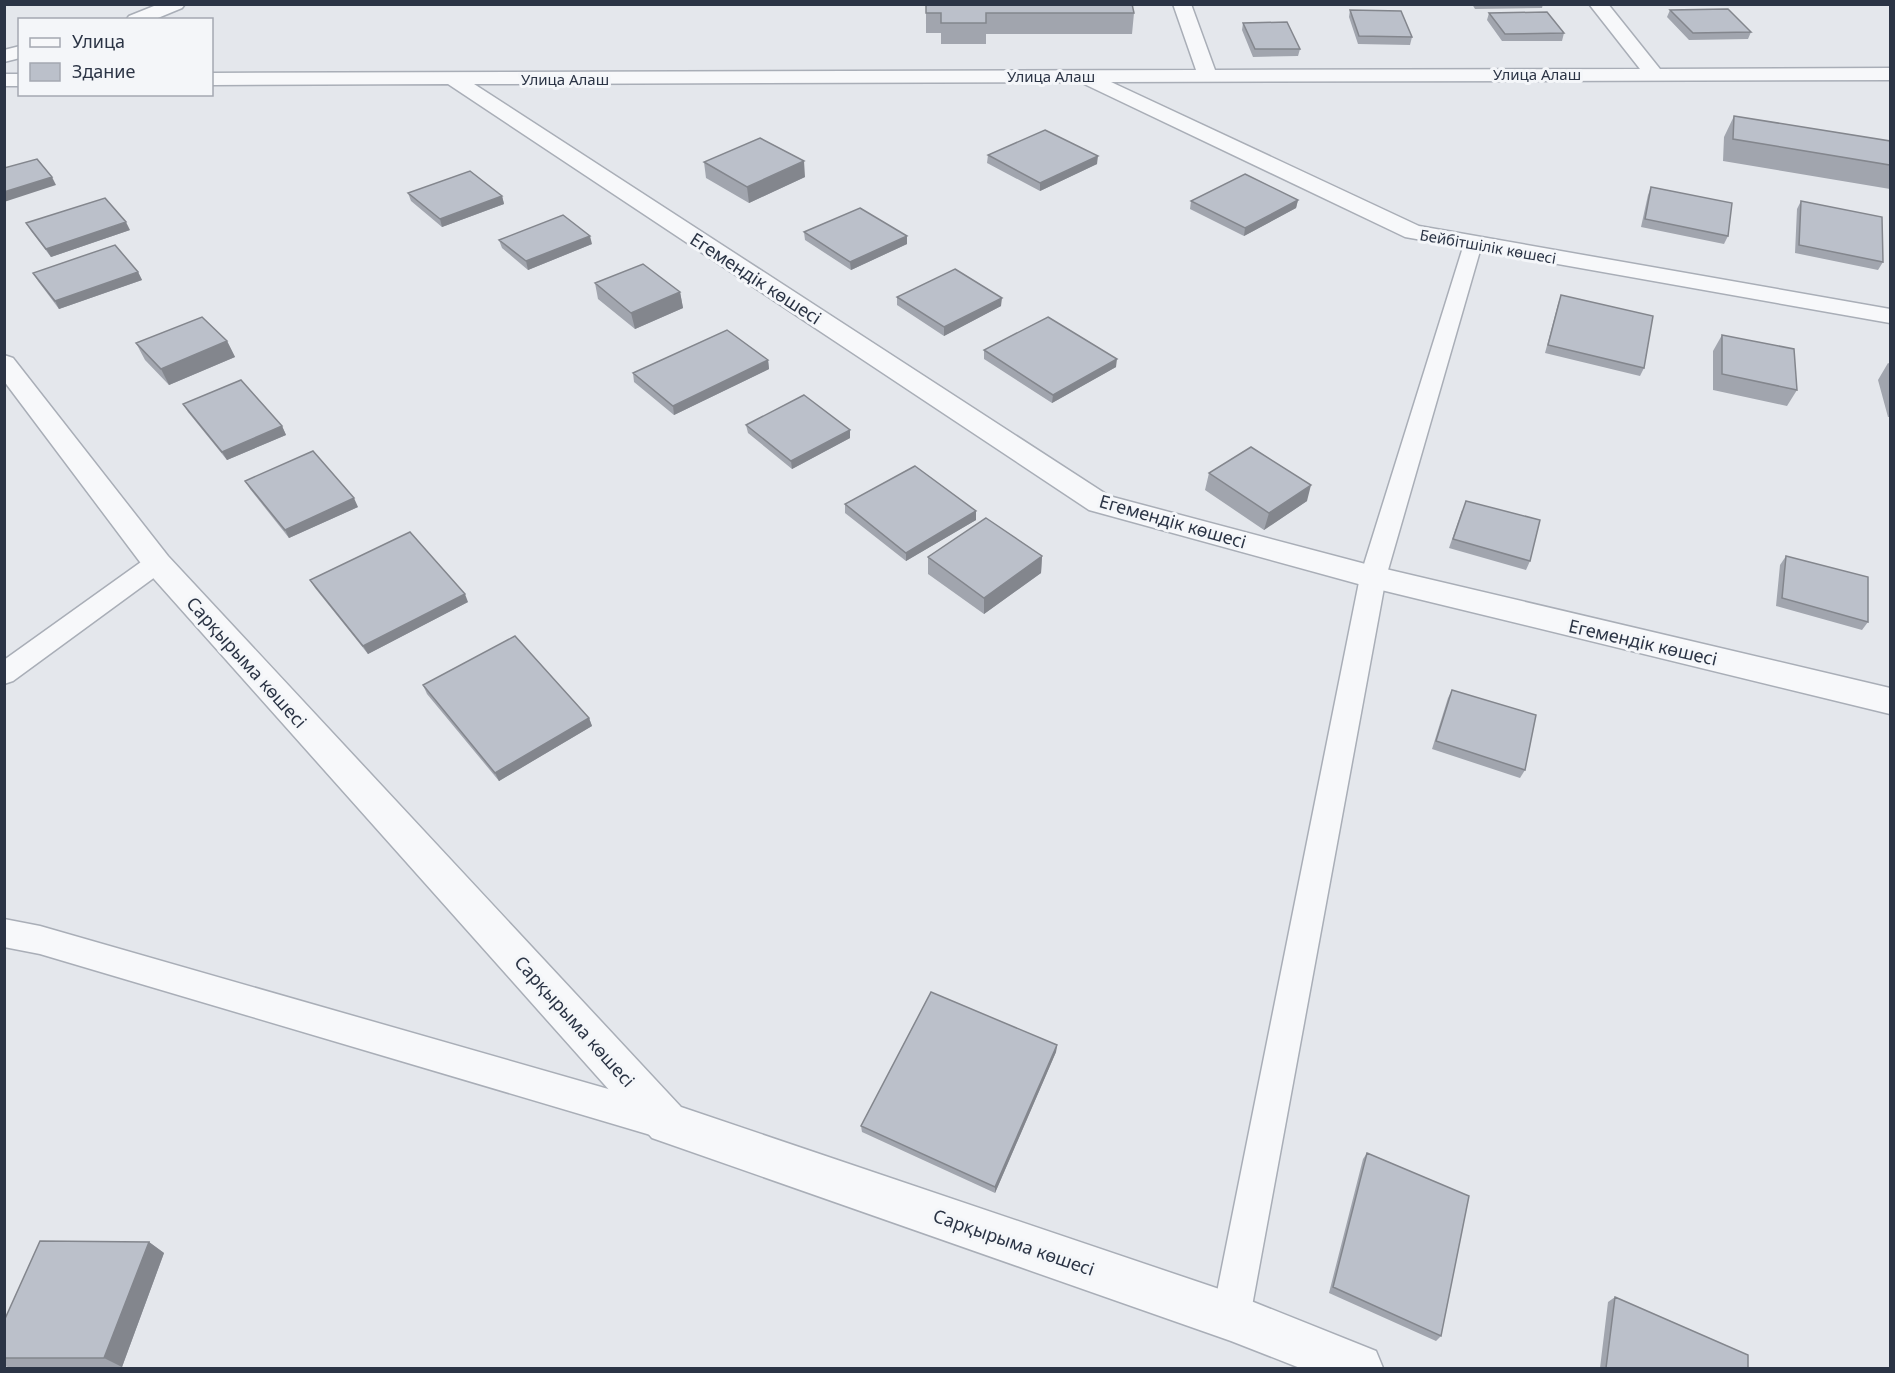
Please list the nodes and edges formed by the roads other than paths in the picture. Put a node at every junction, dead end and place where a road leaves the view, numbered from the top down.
1 (176, 4) edge
2 (1182, 4) edge
3 (1598, 4) edge
4 (140, 18) edge
5 (1653, 73) junction
6 (1890, 74) edge
7 (1207, 75) junction
8 (1080, 76) junction
9 (213, 79) edge
10 (453, 79) junction
11 (1473, 244) junction
12 (1890, 316) edge
13 (4, 363) edge
14 (157, 563) junction
15 (1373, 577) junction
16 (4, 674) edge
17 (1890, 701) edge
18 (4, 933) edge
19 (667, 1123) junction
20 (1231, 1317) junction
21 (1359, 1368) edge

1 - 4 street
2 - 7 street
3 - 5 street
5 - 6 street, Улица Алаш
5 - 7 street, Улица Алаш
7 - 8 street, Улица Алаш
8 - 10 street, Улица Алаш
8 - 11 street, Бейбітшілік көшесі
9 - 10 street, Улица Алаш
10 - 15 street, Егемендік көшесі
11 - 12 street, Бейбітшілік көшесі
11 - 15 lane
13 - 14 street, Сарқырыма көшесі
14 - 16 lane
14 - 19 street, Сарқырыма көшесі
15 - 17 street, Егемендік көшесі
15 - 20 lane
18 - 19 lane
19 - 20 street, Сарқырыма көшесі
20 - 21 street, Сарқырыма көшесі

